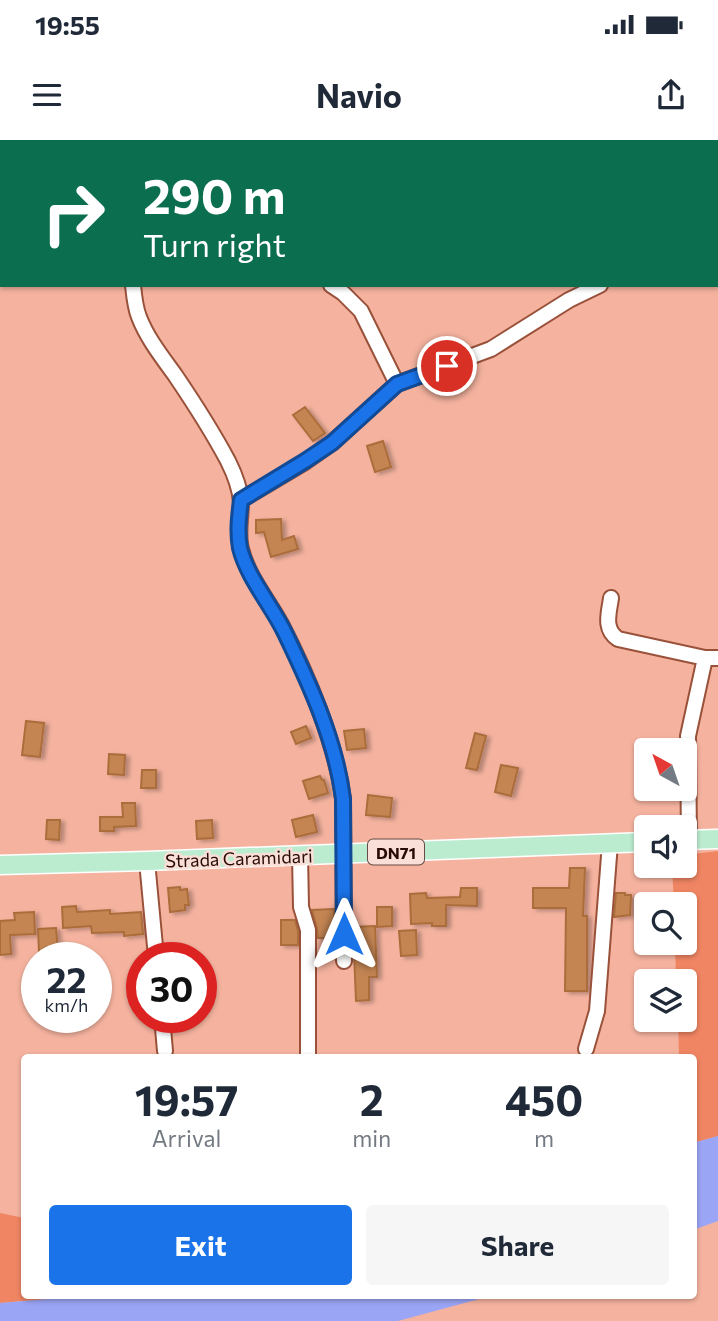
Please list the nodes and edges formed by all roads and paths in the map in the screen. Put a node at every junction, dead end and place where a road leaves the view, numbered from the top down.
1 (132, 287) edge
2 (334, 287) edge
3 (596, 287) edge
4 (397, 384) junction
5 (241, 500) junction
6 (611, 598) dead end
7 (711, 658) edge
8 (687, 815) edge
9 (718, 839) edge
10 (697, 840) edge
11 (634, 842) edge
12 (610, 843) junction
13 (344, 853) junction
14 (300, 855) junction
15 (147, 861) junction
16 (0, 865) edge
17 (155, 942) edge
18 (344, 961) dead end
19 (163, 1033) edge
20 (586, 1049) dead end
21 (165, 1051) dead end
22 (308, 1054) edge

1 - 5 street
2 - 4 street
3 - 4 street
4 - 5 street
5 - 13 street
6 - 7 street
7 - 8 street
9 - 10 main road
11 - 12 main road, Strada Caramidari / DN71
12 - 13 main road, Strada Caramidari / DN71
12 - 20 street
13 - 14 main road, Strada Caramidari / DN71
13 - 18 street
14 - 15 main road, Strada Caramidari / DN71
14 - 22 street
15 - 16 main road, Strada Caramidari / DN71
15 - 17 street
19 - 21 street

